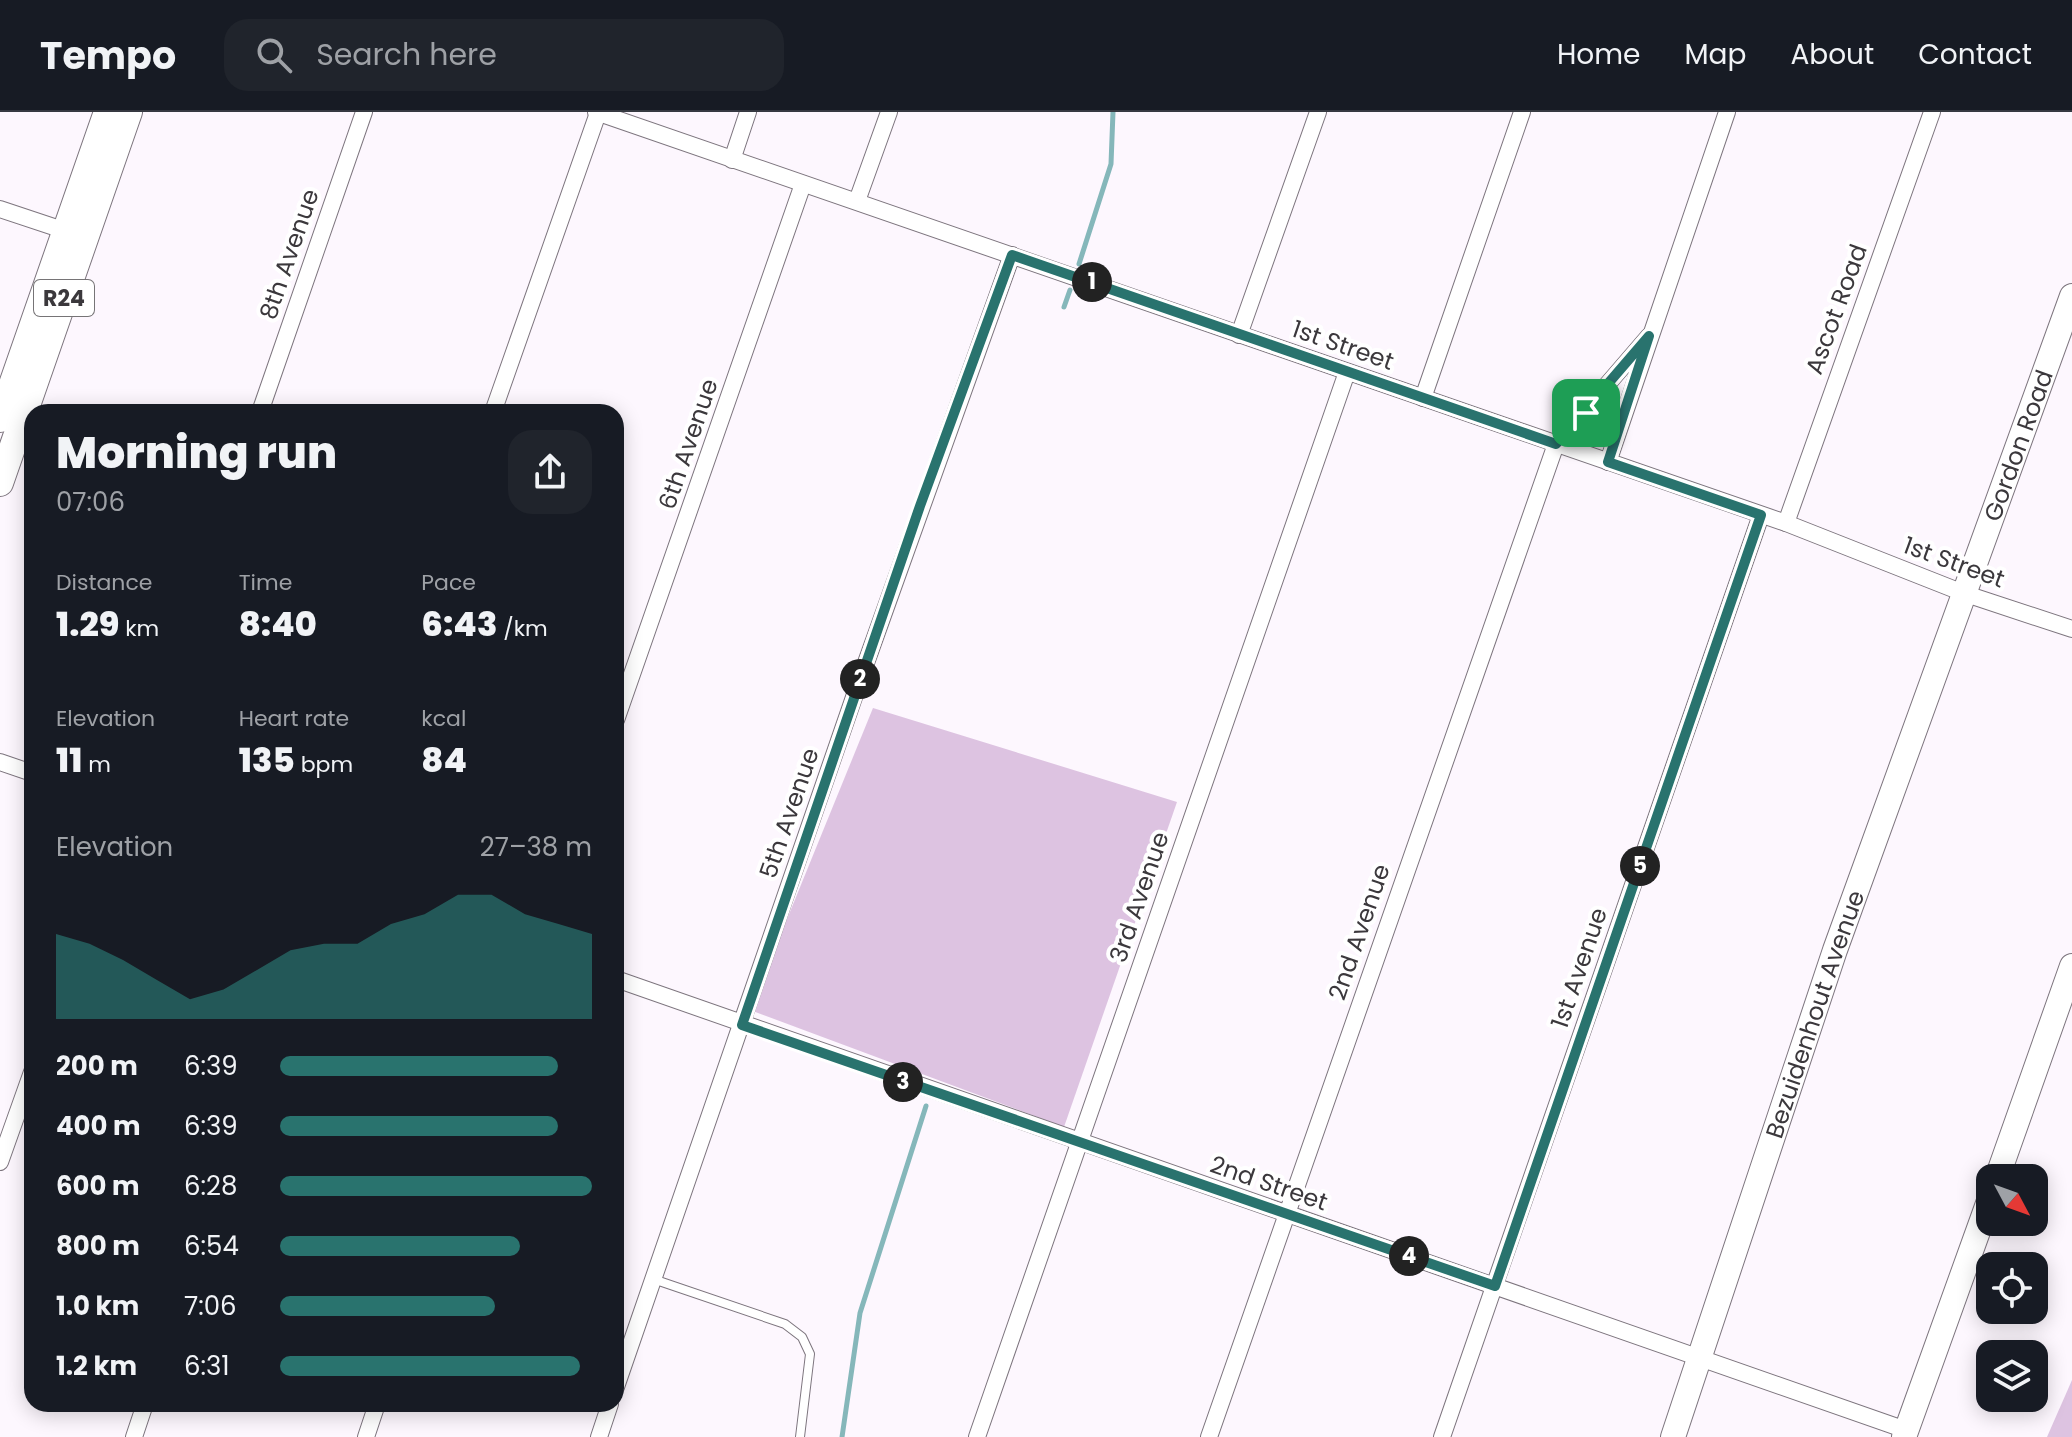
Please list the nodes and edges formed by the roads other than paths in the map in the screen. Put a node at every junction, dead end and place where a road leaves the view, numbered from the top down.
1 (107, 112) edge
2 (129, 112) edge
3 (364, 112) edge
4 (597, 112) edge
5 (748, 112) edge
6 (889, 112) edge
7 (1318, 112) edge
8 (1522, 112) edge
9 (1727, 112) edge
10 (1932, 112) edge
11 (732, 160) junction
12 (803, 184) junction
13 (857, 201) junction
14 (0, 209) edge
15 (75, 233) junction
16 (1012, 255) junction
17 (2072, 296) edge
18 (1239, 335) junction
19 (1649, 336) junction
20 (1347, 372) junction
21 (1423, 398) junction
22 (263, 404) edge
23 (496, 404) edge
24 (8, 406) edge
25 (1556, 444) junction
26 (1608, 462) junction
27 (0, 483) edge
28 (1761, 515) junction
29 (1786, 523) junction
30 (1966, 594) junction
31 (2072, 629) edge
32 (624, 697) edge
33 (0, 762) edge
34 (24, 770) edge
35 (2072, 966) edge
36 (624, 982) edge
37 (742, 1025) junction
38 (24, 1094) edge
39 (1079, 1142) junction
40 (0, 1162) edge
41 (2002, 1164) edge
42 (1286, 1214) junction
43 (1976, 1236) edge
44 (653, 1279) junction
45 (1495, 1286) junction
46 (1700, 1358) junction
47 (624, 1364) edge
48 (142, 1412) edge
49 (374, 1412) edge
50 (607, 1412) edge
51 (1905, 1434) edge
52 (134, 1437) edge
53 (366, 1437) edge
54 (599, 1437) edge
55 (800, 1437) edge
56 (977, 1437) edge
57 (1209, 1437) edge
58 (1442, 1437) edge
59 (1673, 1437) edge

1 - 15 main road, R24
2 - 15 main road, R24
3 - 22 street, 8th Avenue
4 - 11 street, 1st Street
4 - 23 street
5 - 11 street
6 - 13 street
7 - 18 street
8 - 21 street
9 - 19 street
10 - 29 street, Ascot Road
11 - 12 street, 1st Street
12 - 13 street, 1st Street
12 - 32 street, 6th Avenue
13 - 16 street, 1st Street
14 - 15 street
15 - 24 main road, R24
16 - 18 street, 1st Street
16 - 37 street, 5th Avenue
17 - 30 street, Gordon Road
18 - 20 street, 1st Street
19 - 25 street
19 - 26 street
20 - 21 street, 1st Street
20 - 39 street, 3rd Avenue
21 - 25 street, 1st Street
24 - 27 main road, R24
25 - 26 street, 1st Street
25 - 42 street, 2nd Avenue
26 - 28 street, 1st Street
28 - 29 street, 1st Street
28 - 45 street, 1st Avenue
29 - 30 street, 1st Street
30 - 31 street, 1st Street
30 - 46 street, Bezuidenhout Avenue
33 - 34 street
35 - 41 street
36 - 37 street, 2nd Street
37 - 39 street, 2nd Street
37 - 44 street, 5th Avenue
38 - 40 street
39 - 42 street, 2nd Street
39 - 56 street, 3rd Avenue
42 - 45 street, 2nd Street
42 - 57 street, 2nd Avenue
43 - 51 street
44 - 47 street, 5th Avenue
44 - 55 lane
45 - 46 street, 2nd Street
45 - 58 street, 1st Avenue
46 - 51 street, 2nd Street
46 - 59 street, Bezuidenhout Avenue
48 - 52 street
49 - 53 street
50 - 54 street

